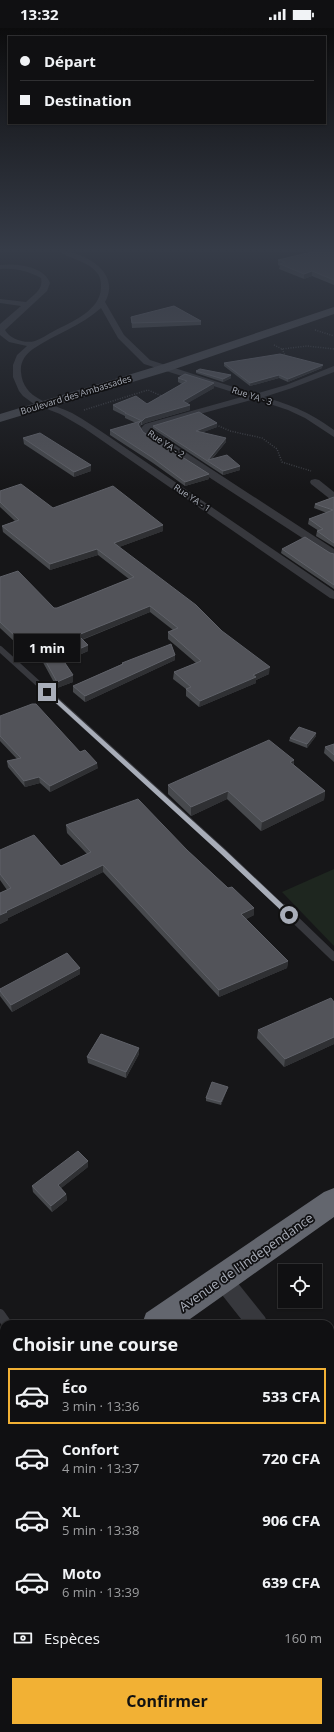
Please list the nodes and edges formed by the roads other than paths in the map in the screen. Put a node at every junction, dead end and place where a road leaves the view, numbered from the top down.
1 (1, 331) edge
2 (60, 331) edge
3 (118, 331) edge
4 (272, 331) edge
5 (37, 344) junction
6 (165, 368) junction
7 (334, 369) edge
8 (317, 376) junction
9 (328, 380) dead end
10 (255, 397) junction
11 (47, 405) junction
12 (0, 418) edge
13 (334, 434) edge
14 (315, 482) dead end
15 (334, 497) edge
16 (334, 554) edge
17 (334, 596) edge
18 (0, 649) edge
19 (334, 957) edge
20 (334, 1201) edge
21 (222, 1279) junction
22 (163, 1320) edge
23 (255, 1320) edge

1 - 5 street
2 - 5 street, Rue YA - 1
3 - 6 street, Rue YA - 3
4 - 6 main road, Boulevard des Ambassades
5 - 11 street, Rue YA - 1
6 - 10 street, Rue YA - 3
6 - 11 main road, Boulevard des Ambassades
7 - 8 street, Rue YA - 2
8 - 9 street
8 - 10 street, Rue YA - 2
10 - 13 street, Rue YA - 3
10 - 16 street, Rue YA - 2
11 - 12 main road, Boulevard des Ambassades
11 - 17 street, Rue YA - 1
14 - 15 street
18 - 19 lane
20 - 21 highway, Avenue de l'Independance
21 - 22 highway, Avenue de l'Independance
21 - 23 street

